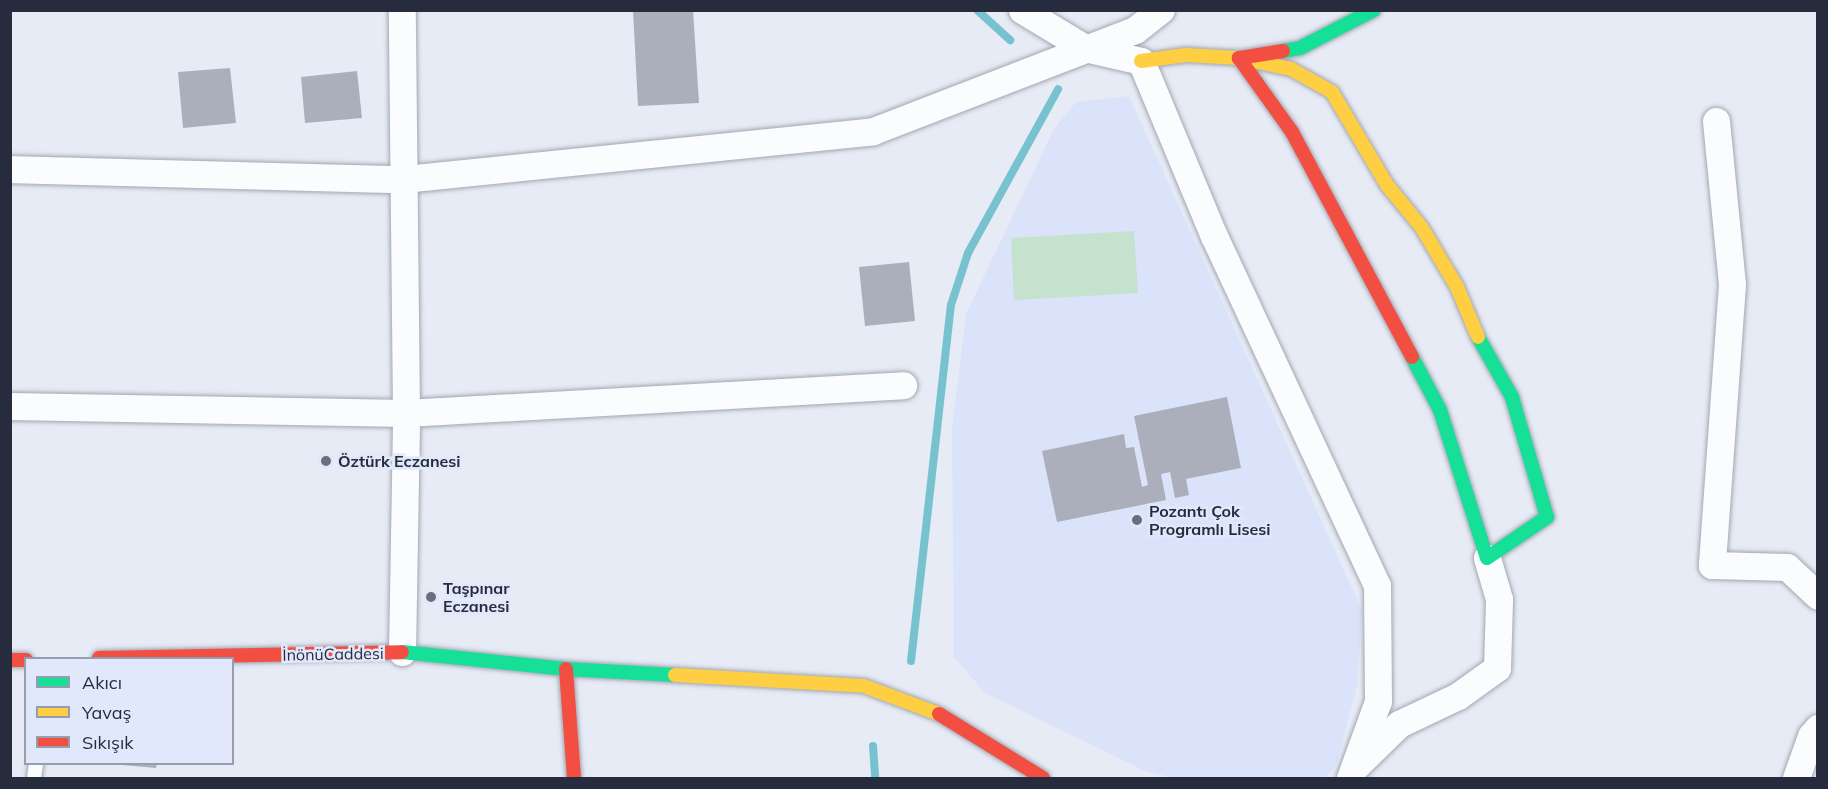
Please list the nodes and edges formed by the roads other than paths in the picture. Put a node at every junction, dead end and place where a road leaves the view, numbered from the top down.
1 (402, 10) edge
2 (1022, 10) edge
3 (1161, 10) edge
4 (1374, 10) edge
5 (1085, 48) junction
6 (1239, 58) junction
7 (1141, 61) junction
8 (1716, 121) dead end
9 (10, 169) edge
10 (404, 178) junction
11 (903, 385) dead end
12 (10, 406) edge
13 (406, 413) junction
14 (1487, 558) junction
15 (1818, 596) edge
16 (402, 652) junction
17 (150, 657) edge
18 (566, 669) junction
19 (1818, 728) edge
20 (1350, 775) edge
21 (574, 778) edge
22 (1043, 778) edge
23 (1796, 778) edge

1 - 10 street
2 - 5 street
3 - 5 street
4 - 6 street
5 - 7 street
5 - 10 street
6 - 7 street
6 - 14 street
6 - 14 street
7 - 20 street
8 - 15 street
9 - 10 street
10 - 13 street
11 - 13 street
12 - 13 street
13 - 16 street
14 - 20 street
16 - 17 street, İnönüCaddesi
16 - 18 street, İnönüCaddesi
18 - 21 street
18 - 22 street, İnönüCaddesi
19 - 23 street

